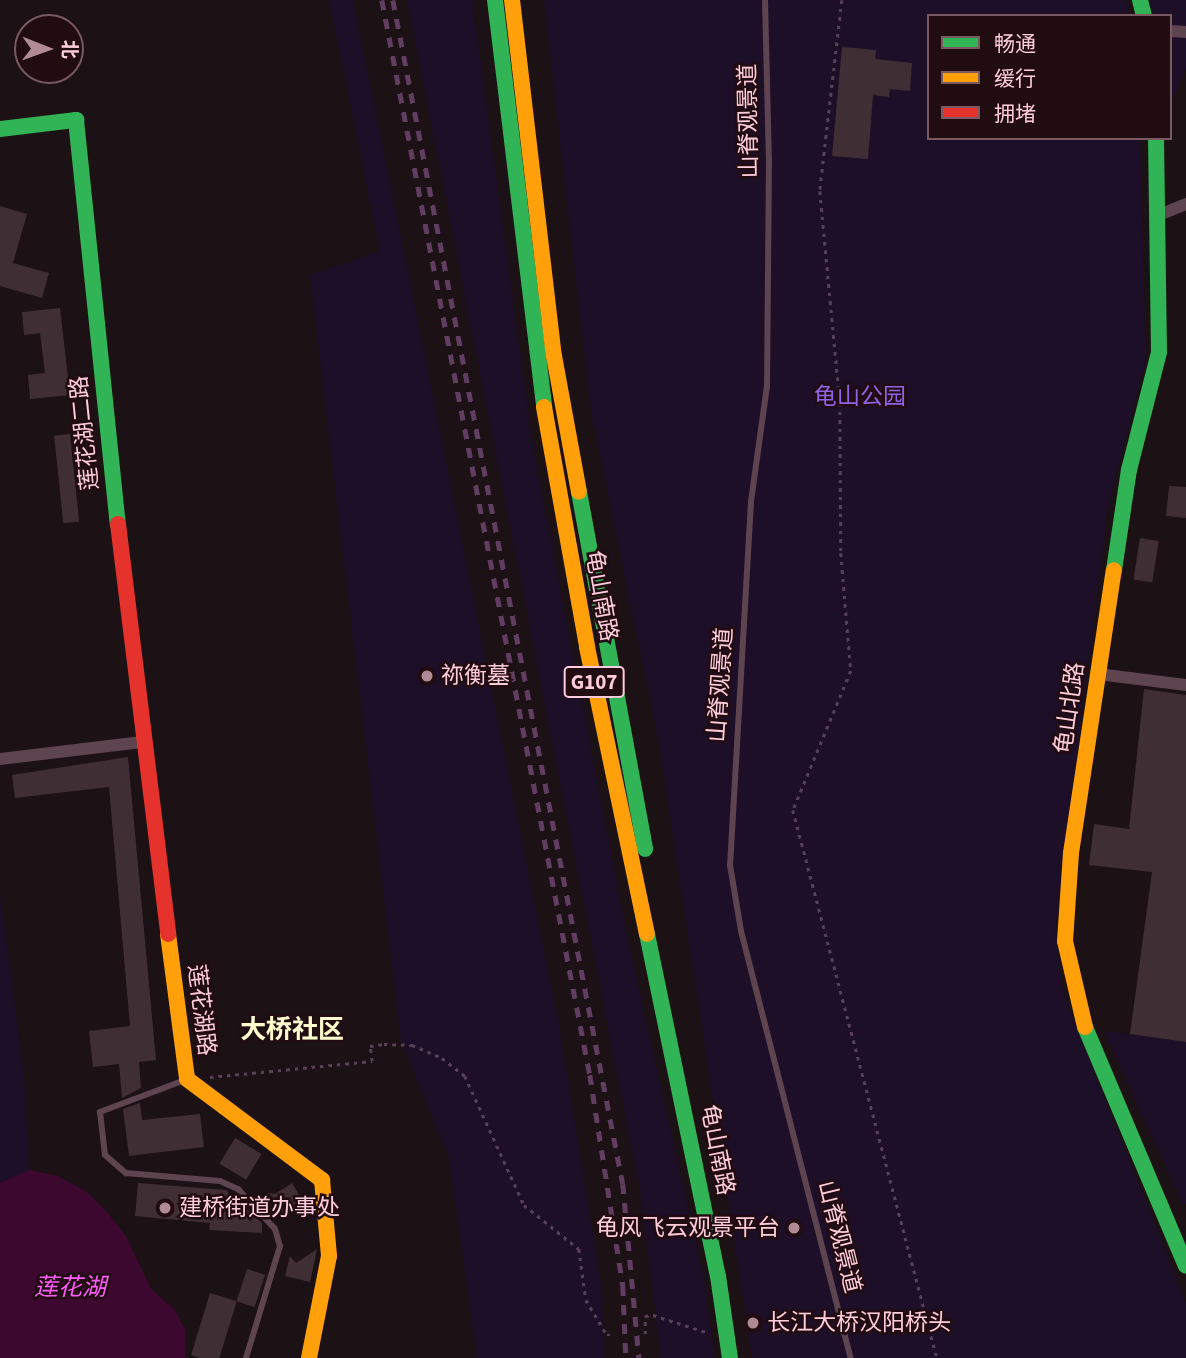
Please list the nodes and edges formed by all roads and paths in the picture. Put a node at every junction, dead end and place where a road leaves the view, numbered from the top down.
1 (495, 0) edge
2 (512, 0) edge
3 (765, 0) edge
4 (842, 0) edge
5 (0, 129) edge
6 (1156, 140) edge
7 (1186, 204) edge
8 (1159, 215) junction
9 (1098, 674) junction
10 (1186, 685) edge
11 (142, 742) junction
12 (0, 759) edge
13 (187, 1079) junction
14 (1186, 1266) edge
15 (645, 1334) dead end
16 (615, 1335) dead end
17 (733, 1356) edge
18 (246, 1358) edge
19 (309, 1358) edge
20 (851, 1358) edge
21 (937, 1358) edge

1 - 17 main road, 龟山南路 / G107
2 - 17 main road, 龟山南路 / G107
3 - 20 lane, 山脊观景道
4 - 21 path
5 - 11 main road, 莲花湖二路
6 - 8 main road, 龟山北路
7 - 8 street
8 - 9 main road, 龟山北路
9 - 10 street
9 - 14 main road, 龟山北路
11 - 12 street
11 - 13 main road, 莲花湖路
13 - 16 path
13 - 18 lane
13 - 19 main road, 莲花湖路
15 - 17 path

